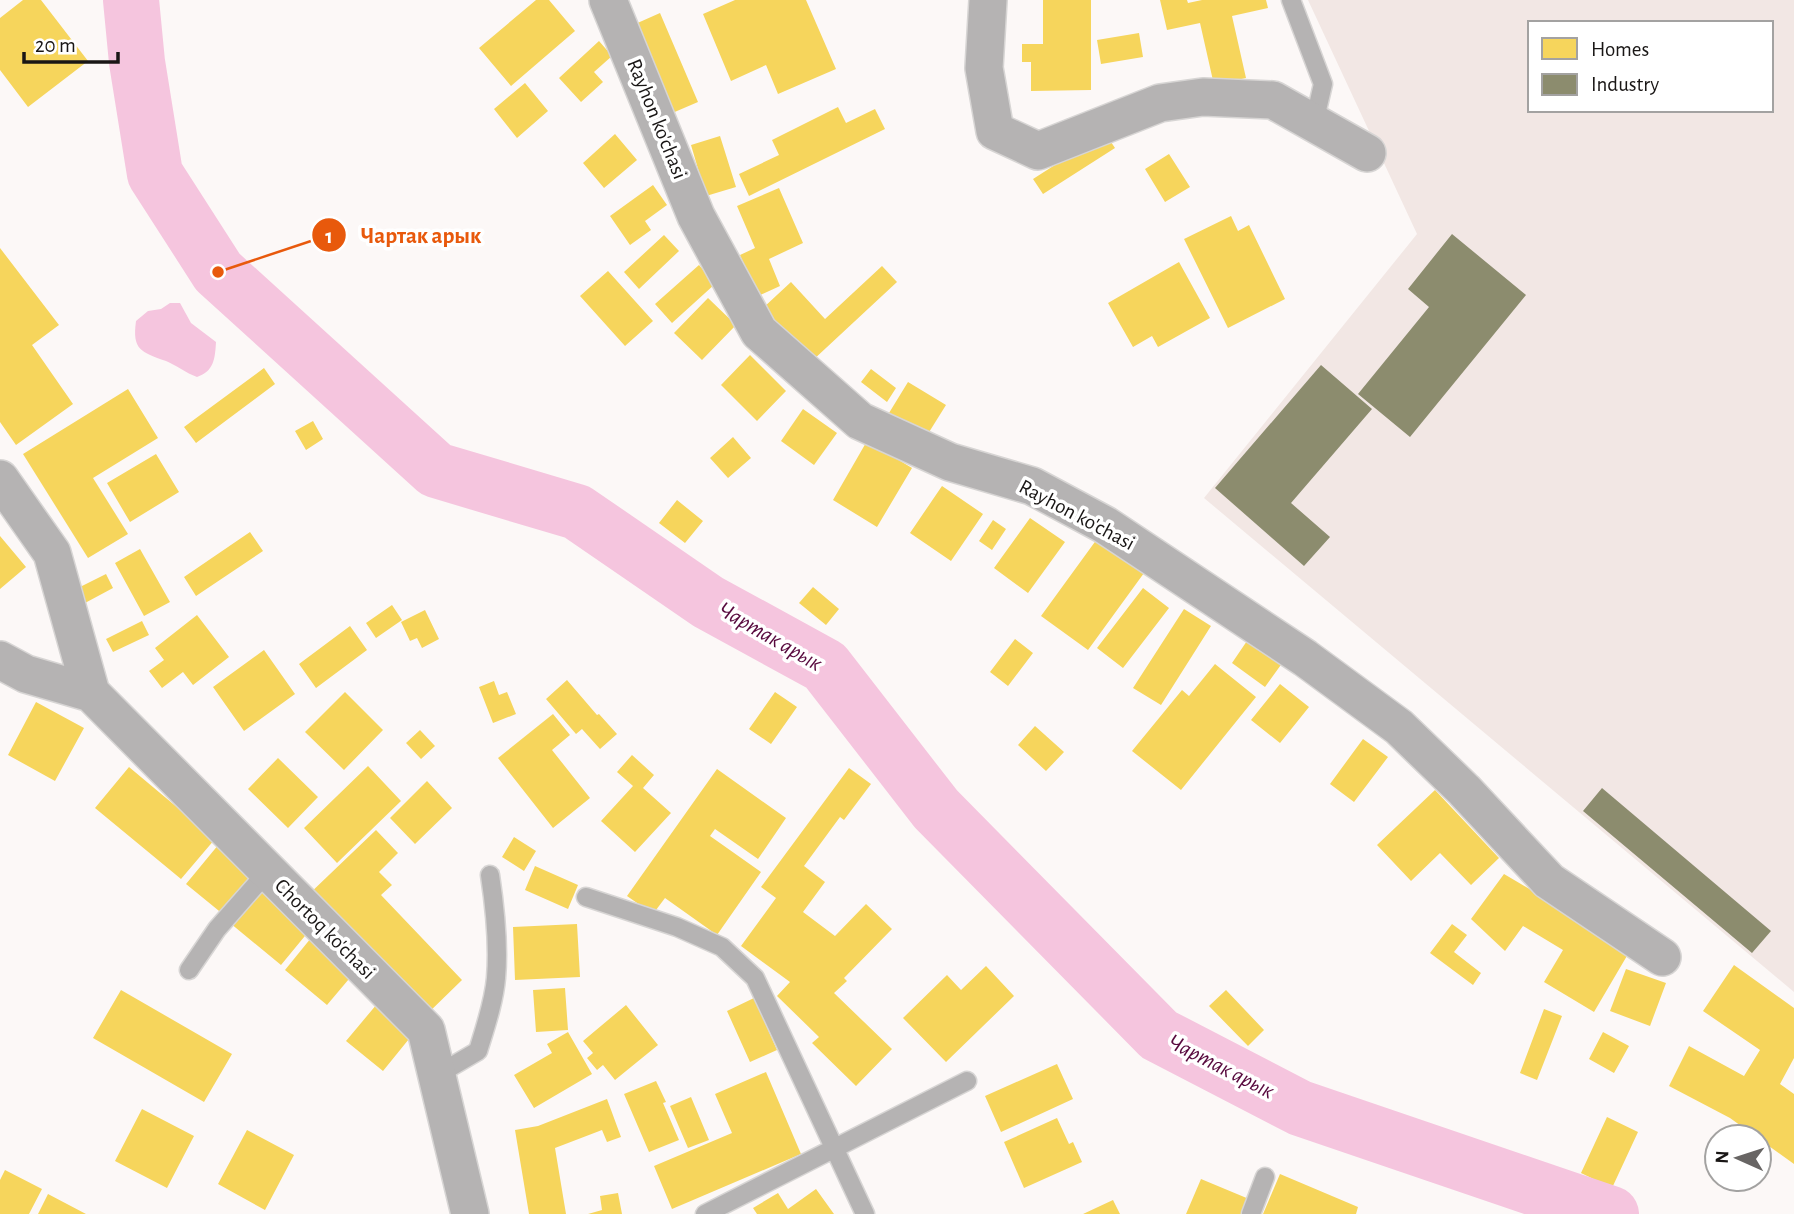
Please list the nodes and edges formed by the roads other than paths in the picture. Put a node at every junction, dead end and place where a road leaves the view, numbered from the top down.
1 (608, 0) edge
2 (988, 0) edge
3 (1291, 0) edge
4 (1314, 123) junction
5 (1367, 153) dead end
6 (0, 479) edge
7 (0, 660) edge
8 (91, 693) junction
9 (268, 871) junction
10 (490, 875) dead end
11 (586, 897) dead end
12 (1662, 957) dead end
13 (189, 970) dead end
14 (437, 1075) junction
15 (967, 1081) dead end
16 (833, 1149) junction
17 (1265, 1177) dead end
18 (470, 1214) edge
19 (705, 1214) edge
20 (865, 1214) edge
21 (1251, 1214) edge

1 - 12 street, Rayhon ko'chasi
2 - 4 street
3 - 4 lane
4 - 5 street
6 - 8 street, Chortoq ko'chasi
7 - 8 street, Chortoq ko'chasi
8 - 9 street, Chortoq ko'chasi
9 - 13 lane
9 - 14 street, Chortoq ko'chasi
10 - 14 lane
11 - 16 lane
14 - 18 street, Chortoq ko'chasi
15 - 16 lane
16 - 19 lane
16 - 20 lane
17 - 21 lane

